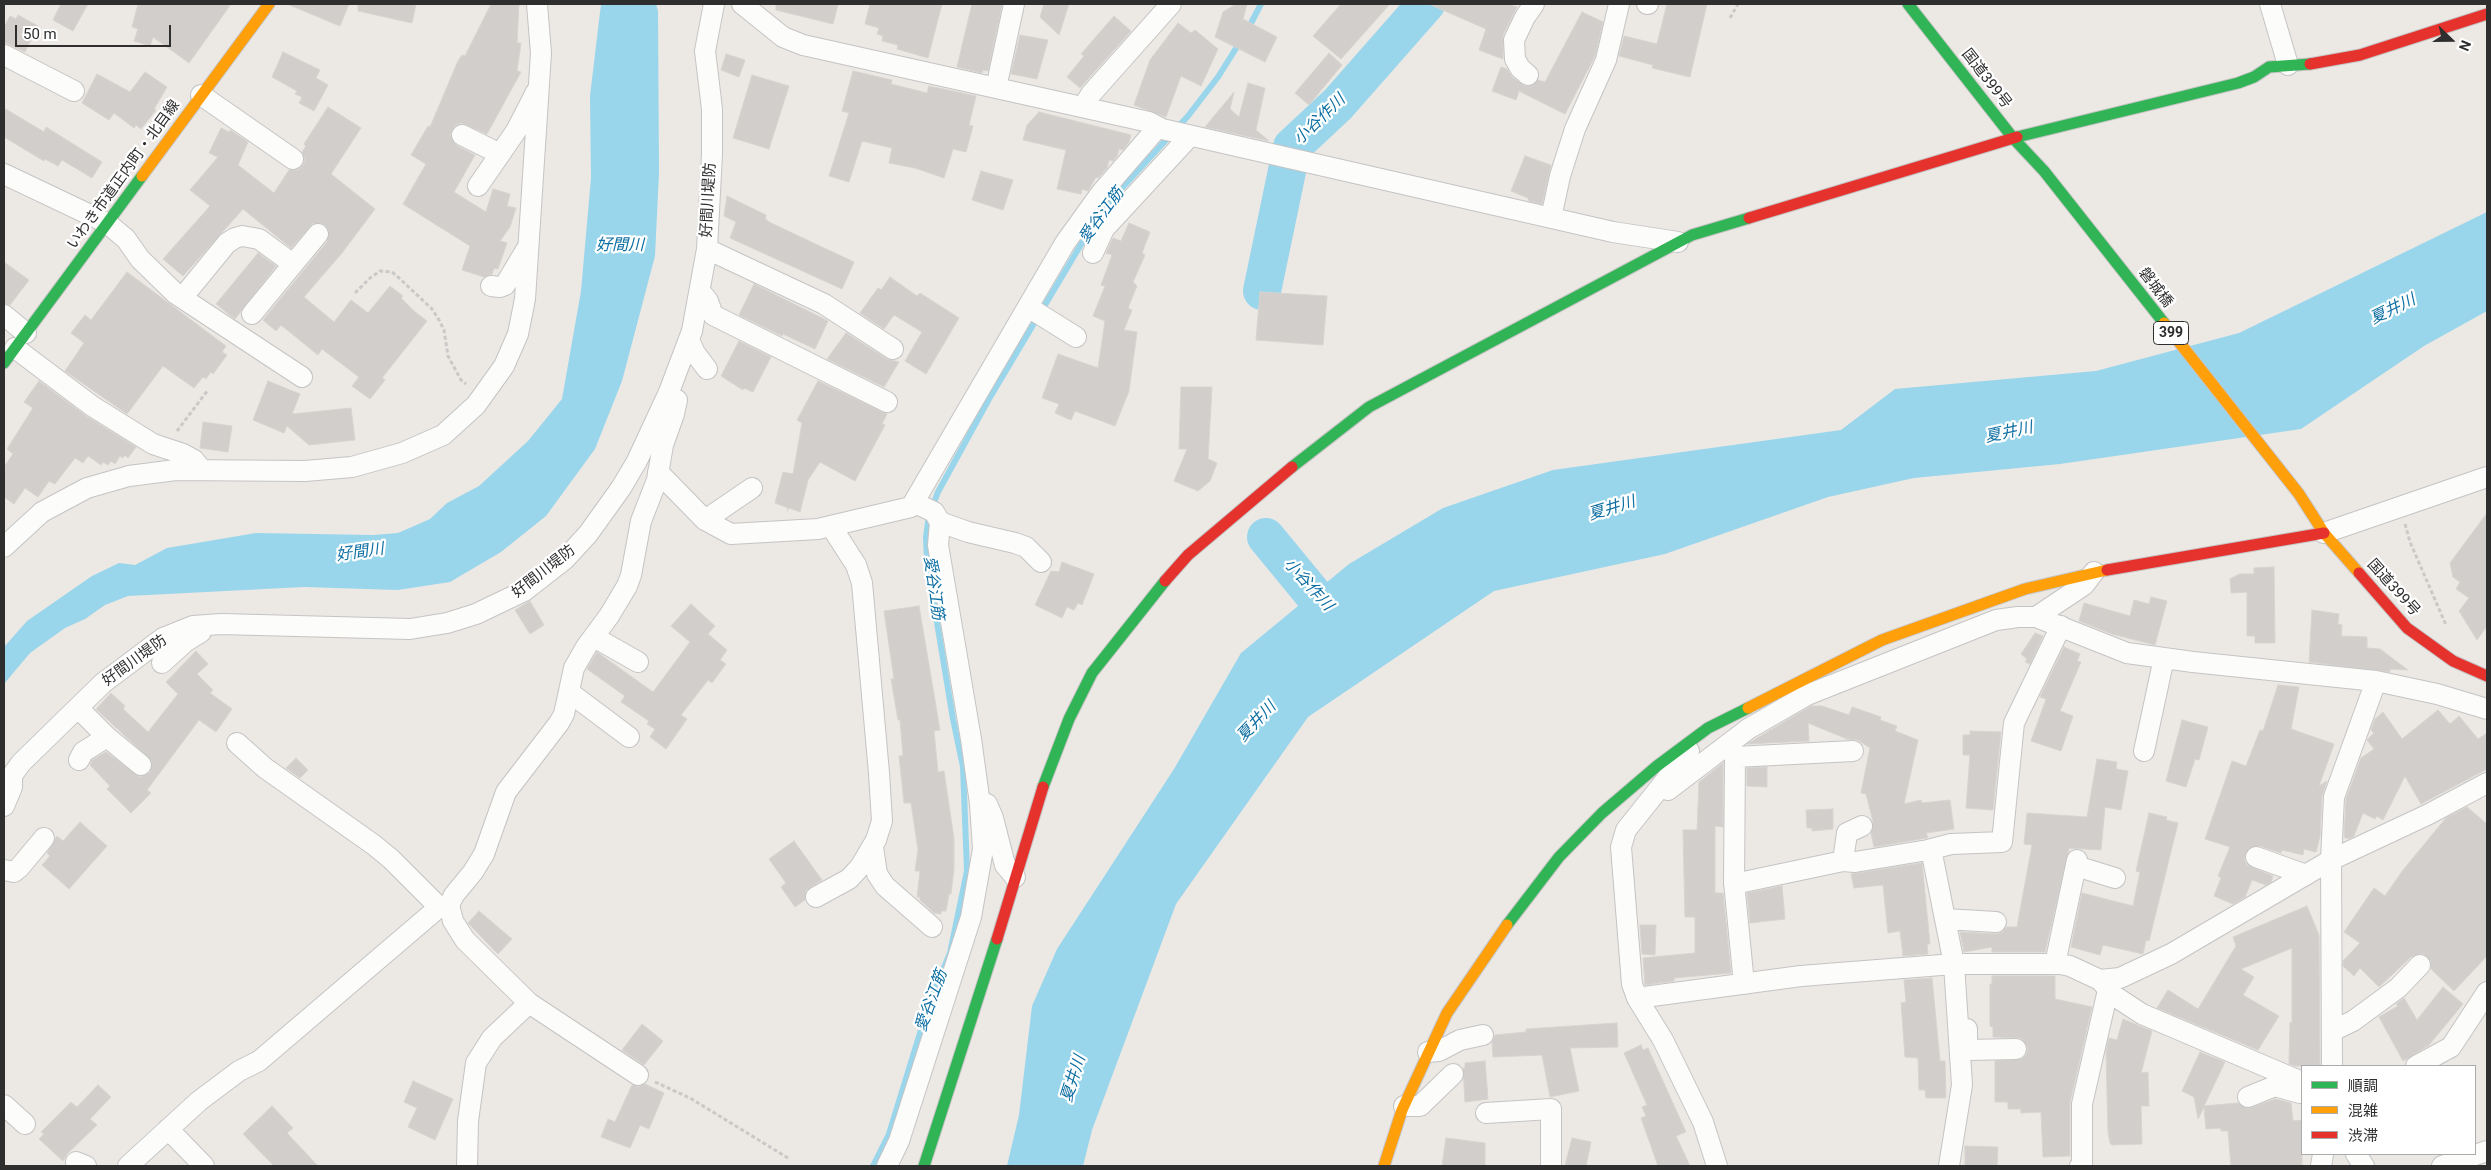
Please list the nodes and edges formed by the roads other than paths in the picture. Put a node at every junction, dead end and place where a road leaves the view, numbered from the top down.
1 (269, 4) edge
2 (537, 4) edge
3 (714, 4) edge
4 (742, 4) edge
5 (1014, 4) edge
6 (1171, 4) edge
7 (1534, 4) edge
8 (1620, 4) edge
9 (1908, 4) edge
10 (2270, 4) edge
11 (2487, 14) edge
12 (4, 55) edge
13 (2288, 64) junction
14 (1528, 75) dead end
15 (539, 86) junction
16 (996, 88) junction
17 (74, 91) dead end
18 (201, 95) junction
19 (1083, 107) junction
20 (1160, 128) junction
21 (462, 135) dead end
22 (1190, 136) junction
23 (2013, 138) junction
24 (500, 154) junction
25 (293, 160) dead end
26 (2044, 171) joint
27 (4, 174) edge
28 (478, 186) dead end
29 (1552, 218) junction
30 (107, 223) junction
31 (318, 234) dead end
32 (1678, 242) junction
33 (528, 246) junction
34 (707, 249) junction
35 (1093, 253) dead end
36 (293, 264) junction
37 (490, 286) dead end
38 (700, 291) junction
39 (182, 298) junction
40 (1028, 307) junction
41 (252, 314) dead end
42 (4, 315) edge
43 (1076, 337) dead end
44 (689, 340) junction
45 (15, 348) edge
46 (893, 349) dead end
47 (707, 369) dead end
48 (677, 373) junction
49 (302, 377) dead end
50 (887, 402) dead end
51 (202, 470) junction
52 (658, 472) junction
53 (2487, 477) edge
54 (752, 488) dead end
55 (2299, 494) joint
56 (915, 503) junction
57 (705, 520) junction
58 (940, 522) junction
59 (831, 526) junction
60 (2324, 534) junction
61 (4, 547) edge
62 (1041, 562) dead end
63 (2094, 572) junction
64 (2036, 617) junction
65 (216, 625) junction
66 (2060, 626) junction
67 (594, 638) junction
68 (2164, 658) junction
69 (638, 662) dead end
70 (162, 663) dead end
71 (2487, 676) edge
72 (2376, 681) junction
73 (569, 692) junction
74 (78, 708) junction
75 (2487, 709) edge
76 (1708, 728) junction
77 (107, 737) junction
78 (629, 737) dead end
79 (237, 743) dead end
80 (1853, 751) dead end
81 (2144, 751) dead end
82 (79, 760) dead end
83 (141, 765) dead end
84 (8, 781) edge
85 (2487, 783) edge
86 (978, 792) junction
87 (4, 806) edge
88 (1644, 807) junction
89 (1862, 826) dead end
90 (44, 838) dead end
91 (873, 847) junction
92 (1931, 849) junction
93 (2256, 857) dead end
94 (2331, 860) junction
95 (1843, 862) junction
96 (4, 870) edge
97 (2306, 875) junction
98 (1016, 878) junction
99 (2114, 878) dead end
100 (1734, 884) junction
101 (816, 897) dead end
102 (444, 907) junction
103 (1945, 919) junction
104 (1996, 922) dead end
105 (932, 927) dead end
106 (1961, 964) junction
107 (2055, 964) junction
108 (2420, 965) dead end
109 (1744, 984) junction
110 (2104, 985) junction
111 (2487, 992) edge
112 (1637, 998) junction
113 (529, 1002) junction
114 (2332, 1030) junction
115 (1483, 1035) dead end
116 (2016, 1049) dead end
117 (1428, 1052) junction
118 (2332, 1065) edge
119 (2418, 1065) edge
120 (1452, 1074) dead end
121 (638, 1075) road end
122 (2301, 1082) edge
123 (2301, 1094) edge
124 (2248, 1097) dead end
125 (4, 1105) edge
126 (1404, 1106) junction
127 (1486, 1112) dead end
128 (25, 1124) dead end
129 (168, 1129) junction
130 (2357, 1155) edge
131 (2475, 1155) edge
132 (128, 1166) edge
133 (204, 1166) edge
134 (467, 1166) edge
135 (887, 1166) edge
136 (924, 1166) edge
137 (1384, 1166) edge
138 (1551, 1166) edge
139 (1717, 1166) edge
140 (1949, 1166) edge
141 (2080, 1166) edge
142 (2364, 1166) edge
143 (2442, 1166) edge

1 - 18 main road, いわき市道正内町・北目線
2 - 15 street
3 - 34 street, 好間川堤防
4 - 16 street
5 - 16 street
6 - 19 street
7 - 14 street
8 - 29 street
9 - 23 main road, 国道399号 / 399
10 - 13 street
11 - 13 main road
12 - 17 street
13 - 23 main road
15 - 24 street
15 - 33 street
16 - 19 street
18 - 25 street
18 - 30 main road, いわき市道正内町・北目線
19 - 20 street
20 - 22 street
20 - 40 street
21 - 24 street
22 - 29 street
22 - 35 street
23 - 26 main road, 国道399号 / 399
23 - 32 main road
24 - 28 street
26 - 55 main road, 磐城橋 / 399
27 - 30 street
29 - 32 street
30 - 39 street
30 - 45 main road, いわき市道正内町・北目線
31 - 36 street
32 - 98 main road
33 - 37 street
33 - 51 street
34 - 38 street, 好間川堤防
34 - 46 street
36 - 39 street
36 - 41 street
38 - 44 street, 好間川堤防
38 - 50 street
39 - 49 street
40 - 43 street
40 - 56 street
42 - 45 street
44 - 47 street
44 - 48 street, 好間川堤防
45 - 51 street
48 - 52 street
48 - 65 street, 好間川堤防
51 - 61 street
52 - 57 street
52 - 67 street
53 - 60 street
54 - 57 street
55 - 60 main road, 国道399号 / 399
56 - 58 street
56 - 59 street
57 - 59 street
58 - 62 street
58 - 86 street
59 - 91 street
60 - 63 main road
60 - 71 main road, 国道399号 / 399
63 - 64 street
63 - 76 main road
64 - 66 street
64 - 88 street
65 - 70 street
65 - 74 street, 好間川堤防
66 - 68 street
66 - 92 street
67 - 69 street
67 - 73 street
68 - 72 street
68 - 81 street
72 - 75 street
72 - 94 street
73 - 78 street
73 - 102 street
74 - 77 street
74 - 84 street, 好間川堤防
76 - 88 street
76 - 117 main road
77 - 82 street
77 - 83 street
79 - 102 street
80 - 100 street
84 - 87 street
85 - 94 street
86 - 98 street
86 - 135 street
88 - 112 street
89 - 95 street
90 - 96 street
91 - 101 street
91 - 105 street
92 - 95 street
92 - 103 street
93 - 97 street
94 - 97 street
94 - 114 street
95 - 100 street
97 - 110 street
98 - 136 main road
99 - 107 street
100 - 109 street
102 - 113 street
102 - 129 street
103 - 104 street
103 - 106 street
106 - 107 street
106 - 109 street
106 - 116 street
106 - 140 street
107 - 110 street
108 - 114 street
109 - 112 street
110 - 122 street
110 - 141 street
111 - 119 street
112 - 139 street
113 - 121 street
113 - 134 street
114 - 118 street
115 - 117 street
117 - 126 main road
120 - 126 street
123 - 124 street
125 - 128 street
126 - 137 main road
127 - 138 street
129 - 132 street
129 - 133 street
130 - 142 street
131 - 143 street

